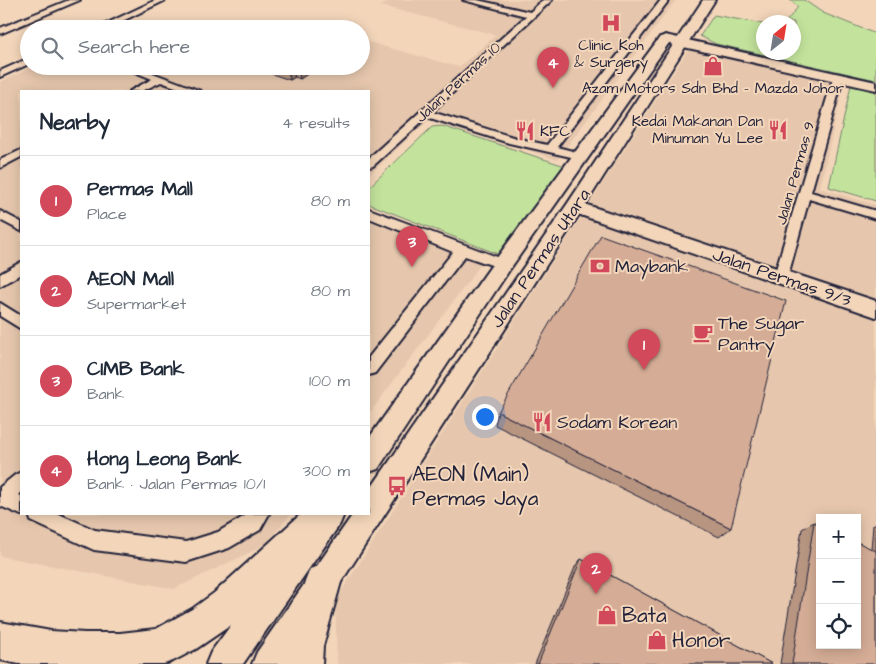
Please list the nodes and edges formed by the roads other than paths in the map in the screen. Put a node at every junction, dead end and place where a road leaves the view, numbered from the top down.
1 (76, 0) edge
2 (162, 0) edge
3 (467, 0) edge
4 (548, 0) edge
5 (665, 0) edge
6 (709, 0) edge
7 (531, 15) junction
8 (27, 20) edge
9 (119, 20) edge
10 (20, 23) edge
11 (0, 31) edge
12 (672, 37) junction
13 (0, 62) edge
14 (20, 64) edge
15 (14, 67) junction
16 (0, 74) edge
17 (150, 75) edge
18 (159, 78) junction
19 (838, 78) junction
20 (876, 86) edge
21 (138, 90) edge
22 (193, 90) edge
23 (629, 91) junction
24 (647, 95) junction
25 (425, 113) junction
26 (513, 141) junction
27 (550, 149) junction
28 (374, 153) edge
29 (20, 154) edge
30 (577, 159) junction
31 (0, 165) edge
32 (805, 194) junction
33 (575, 207) junction
34 (370, 213) edge
35 (0, 215) edge
36 (876, 215) edge
37 (20, 226) edge
38 (462, 250) junction
39 (503, 264) junction
40 (20, 268) edge
41 (781, 276) junction
42 (0, 281) edge
43 (0, 309) edge
44 (876, 309) edge
45 (20, 322) edge
46 (370, 367) edge
47 (370, 459) edge
48 (20, 482) edge
49 (1, 497) edge
50 (20, 506) edge
51 (370, 512) edge
52 (40, 515) edge
53 (259, 515) edge
54 (325, 515) edge
55 (329, 515) edge
56 (368, 515) edge
57 (323, 582) junction
58 (0, 641) edge
59 (223, 664) edge
60 (269, 664) edge
61 (303, 664) edge

1 - 8 street
2 - 9 street
3 - 7 street
4 - 7 street, Jalan Permas 10
5 - 27 street
6 - 12 main road, Jalan Permas Utara
7 - 25 street, Jalan Permas 10
10 - 11 street
12 - 19 street
12 - 23 main road, Jalan Permas Utara
12 - 24 main road, Jalan Permas Utara
13 - 15 street
14 - 15 street
15 - 16 street
17 - 18 street
18 - 21 street
18 - 22 street
19 - 20 street
19 - 32 street, Jalan Permas 9
23 - 24 main road
23 - 30 main road, Jalan Permas Utara
24 - 33 main road, Jalan Permas Utara
25 - 26 street
25 - 28 street, Jalan Permas 10
26 - 27 street
26 - 30 street
27 - 30 street
29 - 31 street
30 - 39 main road, Jalan Permas Utara
32 - 36 street
32 - 41 street, Jalan Permas 9
33 - 41 street, Jalan Permas 9/3
33 - 51 main road, Jalan Permas Utara
34 - 38 street
35 - 37 street
38 - 39 street
38 - 46 street
39 - 47 main road, Jalan Permas Utara
40 - 42 street
41 - 44 street, Jalan Permas 9/3
43 - 45 street
48 - 49 street
49 - 50 street
52 - 53 street
54 - 58 highway
55 - 59 main road
56 - 57 main road, Jalan Permas Utara
57 - 60 main road, Jalan Permas Utara
57 - 61 highway

